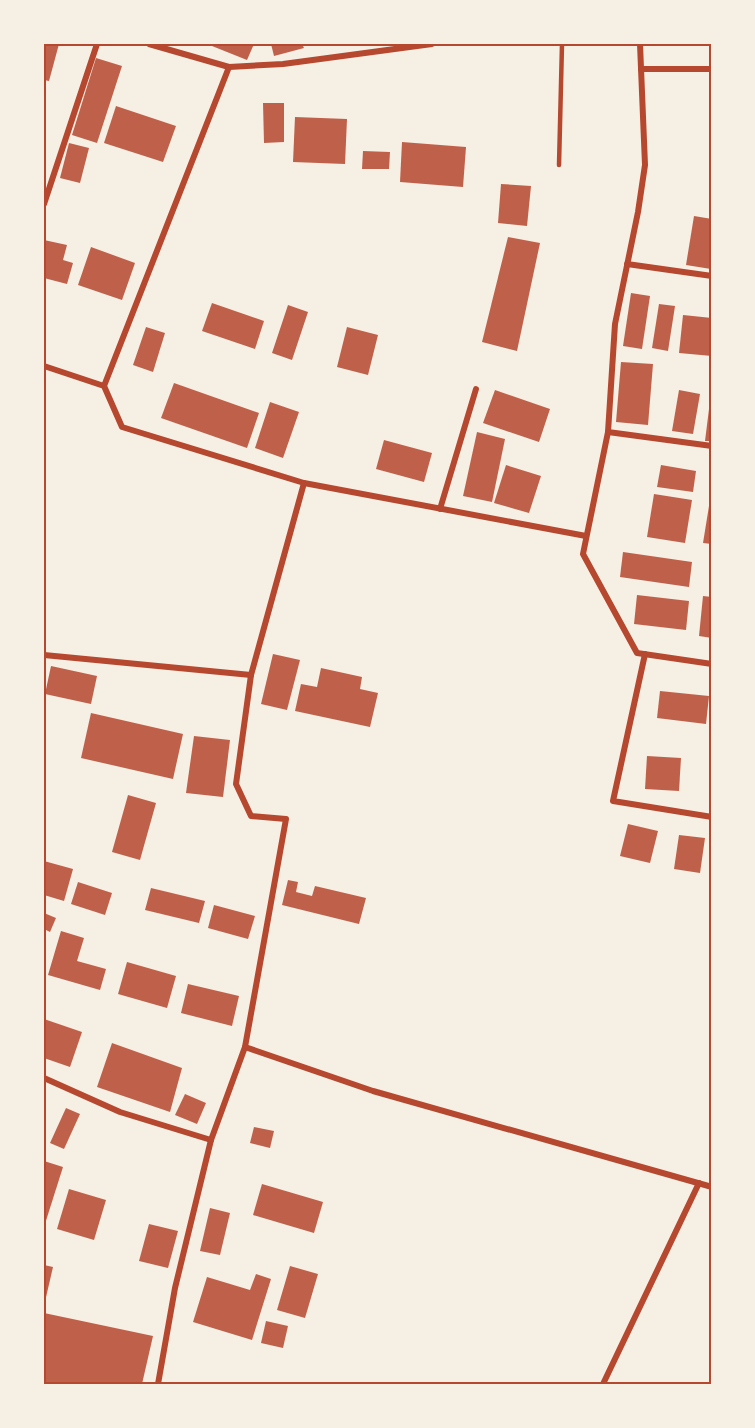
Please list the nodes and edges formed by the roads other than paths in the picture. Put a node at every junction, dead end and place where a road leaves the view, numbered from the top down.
1 (97, 44) edge
2 (149, 44) edge
3 (432, 44) edge
4 (562, 44) edge
5 (640, 44) edge
6 (229, 67) junction
7 (640, 69) junction
8 (711, 69) edge
9 (559, 165) dead end
10 (44, 204) edge
11 (627, 264) junction
12 (711, 276) edge
13 (44, 366) edge
14 (104, 386) junction
15 (476, 389) dead end
16 (608, 432) junction
17 (711, 446) edge
18 (304, 483) junction
19 (440, 509) junction
20 (586, 536) junction
21 (645, 654) junction
22 (44, 655) edge
23 (711, 664) edge
24 (251, 675) junction
25 (711, 817) edge
26 (245, 1047) junction
27 (44, 1078) edge
28 (211, 1140) junction
29 (699, 1184) junction
30 (711, 1187) edge
31 (158, 1384) edge
32 (603, 1384) edge

1 - 10 street
2 - 6 street
3 - 6 street
4 - 9 lane
5 - 7 street
6 - 14 street
7 - 8 street
7 - 11 street
11 - 12 street
11 - 16 street
13 - 14 street
14 - 18 street
15 - 19 street
16 - 17 street
16 - 20 street
18 - 19 street
18 - 24 street
19 - 20 street
20 - 21 street
21 - 23 street
21 - 25 street
22 - 24 street
24 - 26 street
26 - 28 street
26 - 29 street
27 - 28 street
28 - 31 street
29 - 30 street
29 - 32 street

